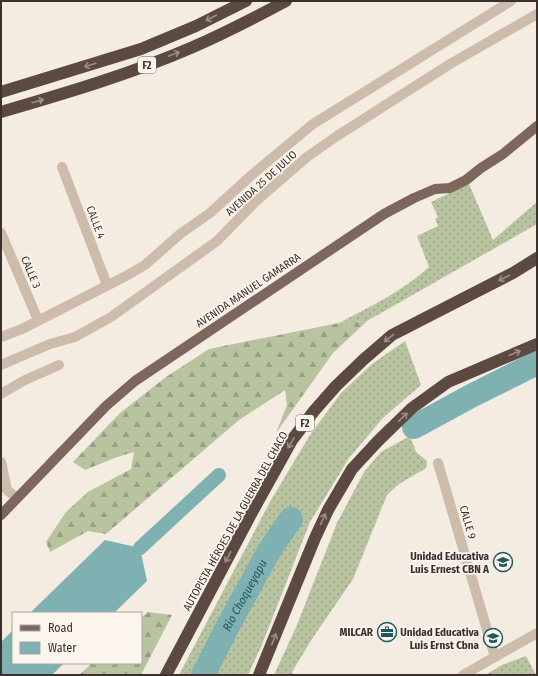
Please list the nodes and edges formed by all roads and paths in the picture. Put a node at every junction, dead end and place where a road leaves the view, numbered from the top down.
1 (246, 1) edge
2 (286, 1) edge
3 (511, 1) edge
4 (537, 14) edge
5 (1, 92) edge
6 (1, 112) edge
7 (537, 126) edge
8 (62, 167) dead end
9 (1, 233) edge
10 (537, 258) edge
11 (107, 285) junction
12 (38, 320) junction
13 (1, 337) edge
14 (537, 344) edge
15 (1, 365) edge
16 (59, 366) dead end
17 (1, 394) edge
18 (1, 462) edge
19 (438, 463) dead end
20 (17, 498) junction
21 (1, 515) edge
22 (537, 634) edge
23 (495, 657) junction
24 (166, 675) edge
25 (259, 675) edge
26 (463, 675) edge

1 -> 5 highway, F2
6 -> 2 highway, F2
3 - 11 street, AVENIDA 25 DE JULIO
4 - 15 street, AVENIDA 25 DE JULIO
7 - 20 main road, AVENIDA MANUEL GAMARRA
8 - 11 street, CALLE 4
9 - 12 street, CALLE 3
10 -> 24 highway, AUTOPISTA HÉROES DE LA GUERRA DEL CHACO / F2
11 - 12 street, AVENIDA 25 DE JULIO
12 - 13 street, AVENIDA 25 DE JULIO
25 -> 14 highway
16 - 17 street
18 - 20 street
19 - 23 street, CALLE 9
20 - 21 main road, AVENIDA MANUEL GAMARRA
22 - 23 street
23 - 26 street

